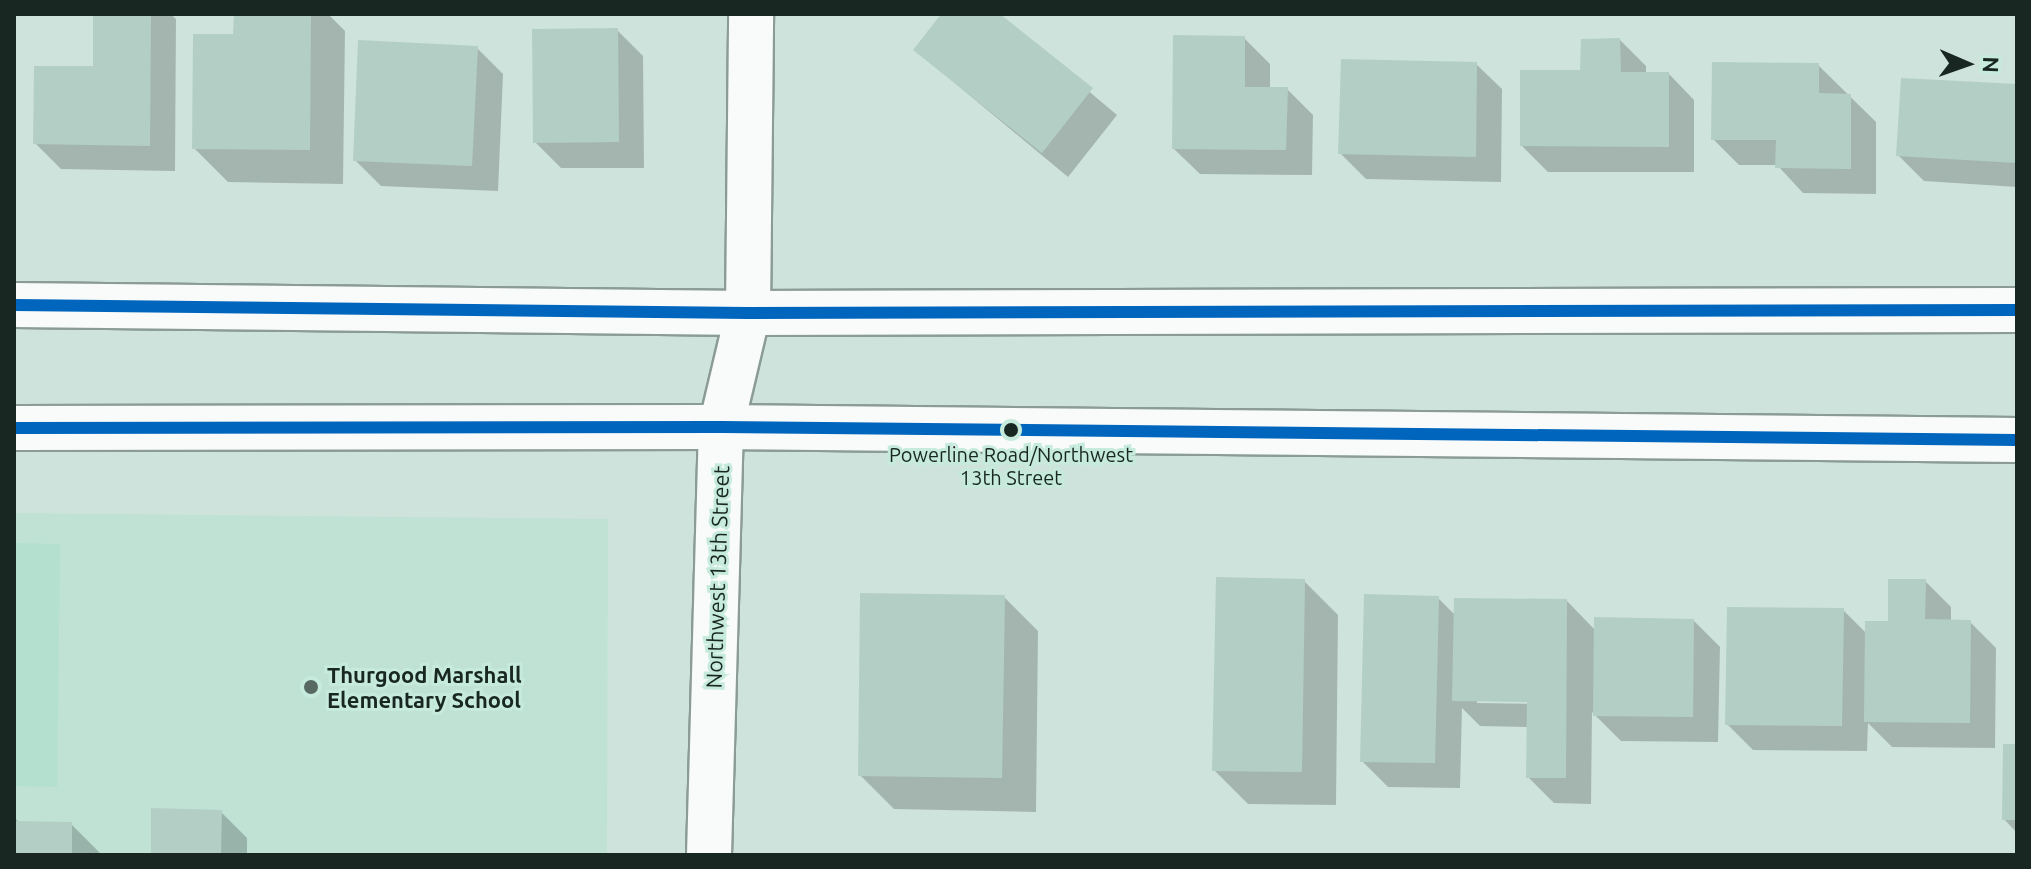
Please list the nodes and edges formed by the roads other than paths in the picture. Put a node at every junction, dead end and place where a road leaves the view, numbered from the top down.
1 (751, 14) edge
2 (14, 305) edge
3 (2017, 310) edge
4 (748, 313) junction
5 (721, 427) junction
6 (14, 428) edge
7 (2017, 440) edge
8 (709, 855) edge

1 - 4 main road, Northwest 13th Street
2 - 4 main road
3 - 4 main road
4 - 5 main road, Northwest 13th Street
5 - 6 main road
5 - 7 main road
5 - 8 main road, Northwest 13th Street

